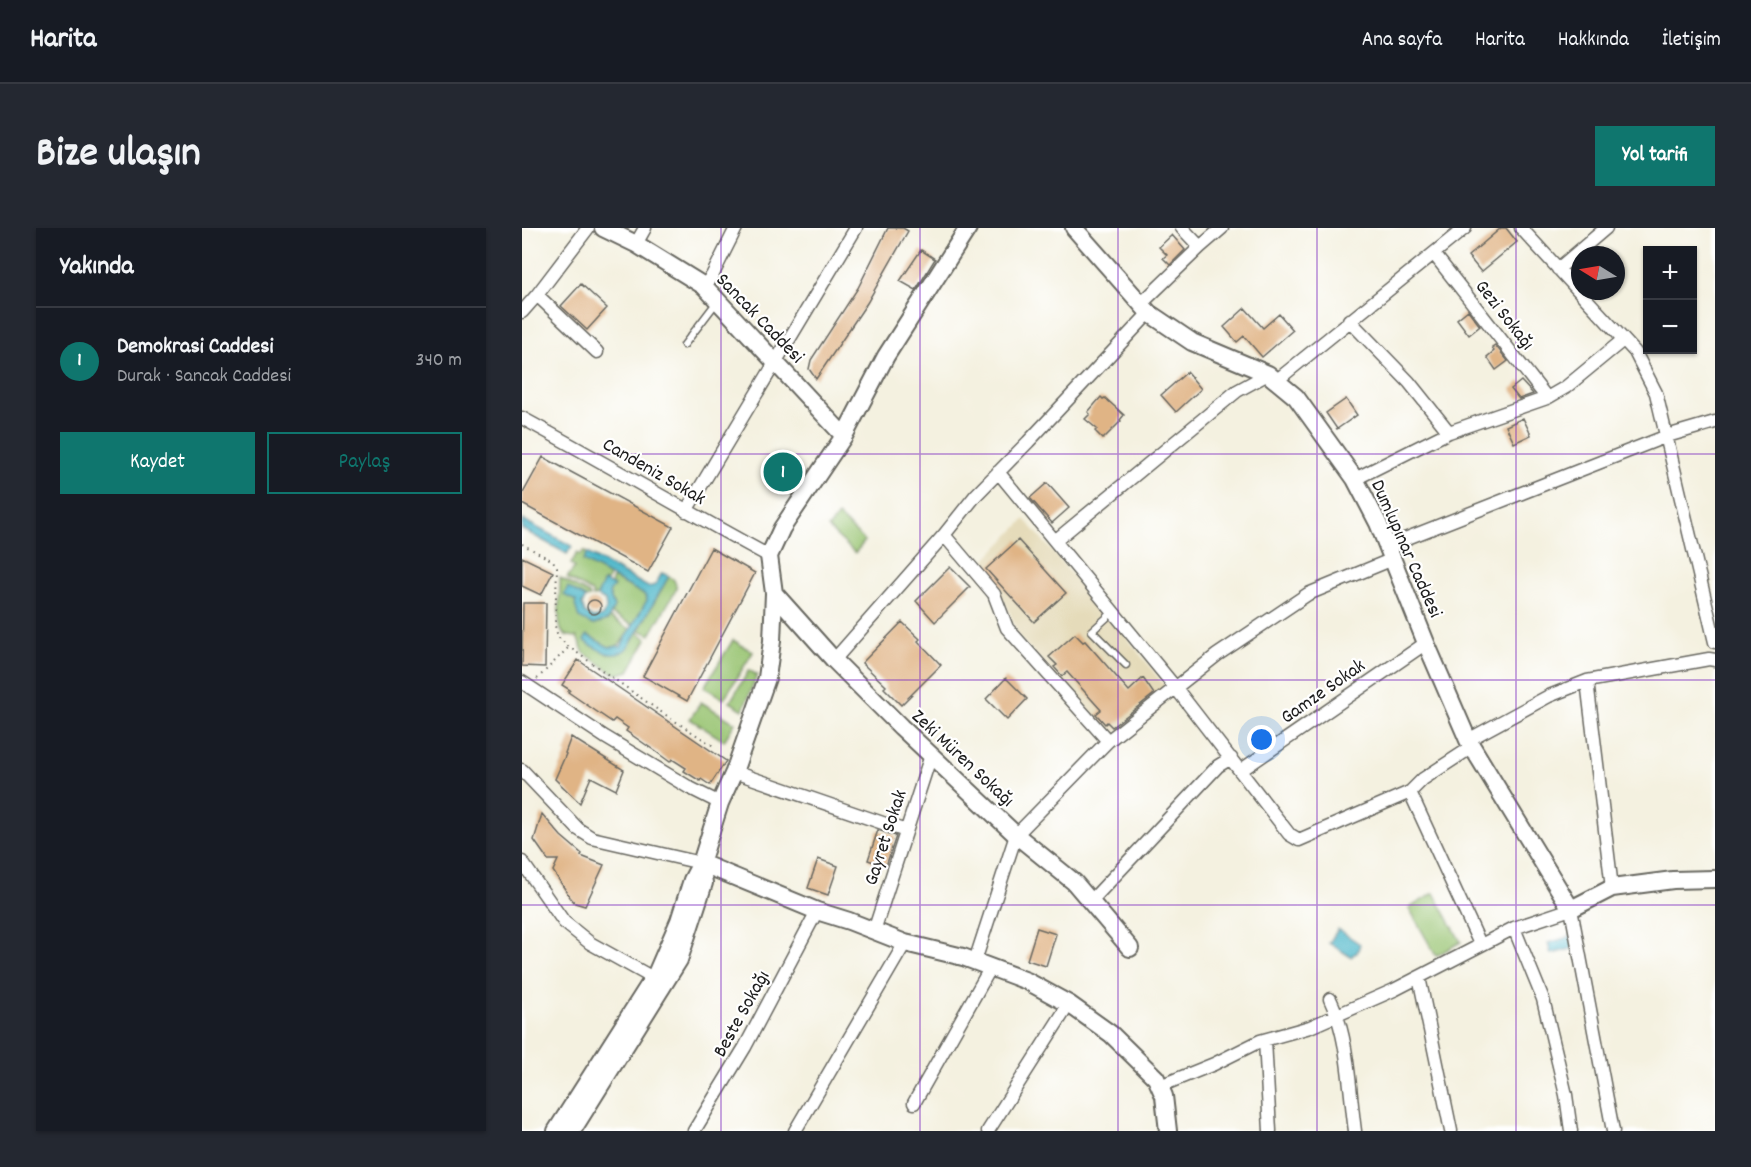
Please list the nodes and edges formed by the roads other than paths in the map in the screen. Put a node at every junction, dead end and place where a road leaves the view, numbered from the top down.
1 (588, 228) edge
2 (603, 228) edge
3 (645, 228) edge
4 (736, 228) edge
5 (856, 228) edge
6 (968, 228) edge
7 (1074, 228) edge
8 (1182, 228) edge
9 (1222, 228) edge
10 (1465, 228) edge
11 (1521, 228) edge
12 (1606, 228) edge
13 (636, 244) junction
14 (1200, 247) junction
15 (1434, 254) junction
16 (1558, 268) junction
17 (704, 285) junction
18 (537, 295) junction
19 (718, 299) junction
20 (1145, 308) junction
21 (522, 312) edge
22 (1349, 320) junction
23 (1623, 340) junction
24 (684, 345) dead end
25 (597, 352) dead end
26 (777, 362) junction
27 (1272, 378) junction
28 (1547, 398) junction
29 (522, 418) edge
30 (1715, 422) edge
31 (1449, 432) junction
32 (844, 436) junction
33 (1667, 436) junction
34 (998, 472) junction
35 (1355, 479) junction
36 (686, 511) junction
37 (944, 535) junction
38 (1055, 541) junction
39 (1390, 552) junction
40 (769, 556) junction
41 (774, 592) junction
42 (1114, 612) junction
43 (1715, 642) edge
44 (1426, 643) junction
45 (834, 660) junction
46 (1715, 660) edge
47 (1126, 665) dead end
48 (1587, 681) junction
49 (526, 684) edge
50 (1175, 687) junction
51 (1108, 741) junction
52 (1470, 744) junction
53 (931, 755) junction
54 (1231, 758) junction
55 (522, 770) edge
56 (1240, 771) junction
57 (734, 772) junction
58 (1410, 792) junction
59 (720, 803) junction
60 (906, 831) junction
61 (1016, 835) junction
62 (522, 862) edge
63 (701, 863) junction
64 (1715, 879) edge
65 (1612, 888) junction
66 (1091, 900) junction
67 (1571, 909) junction
68 (817, 911) junction
69 (1514, 928) junction
70 (874, 931) junction
71 (905, 943) junction
72 (1479, 944) junction
73 (1130, 948) dead end
74 (983, 964) junction
75 (1419, 977) junction
76 (653, 978) junction
77 (1330, 999) dead end
78 (1069, 1004) junction
79 (1338, 1015) junction
80 (1265, 1040) junction
81 (1160, 1086) junction
82 (914, 1103) dead end
83 (556, 1131) edge
84 (572, 1131) edge
85 (694, 1131) edge
86 (795, 1131) edge
87 (988, 1131) edge
88 (1168, 1131) edge
89 (1270, 1131) edge
90 (1354, 1131) edge
91 (1451, 1131) edge
92 (1571, 1131) edge
93 (1613, 1131) edge

1 - 18 street
2 - 13 street, Sancak Caddesi
3 - 13 street
4 - 17 street
5 - 26 street
6 - 32 street
7 - 20 street, Dumlupınar Caddesi
8 - 14 street
9 - 14 street
10 - 15 street
11 - 16 street
12 - 16 street
13 - 17 street, Sancak Caddesi
14 - 20 street
15 - 22 street
15 - 28 street, Gezi Sokağı
16 - 23 street
17 - 19 street, Sancak Caddesi
18 - 21 street
18 - 25 street
19 - 24 lane
19 - 26 street, Sancak Caddesi
20 - 27 street, Dumlupınar Caddesi
20 - 34 street
22 - 27 street
22 - 31 street
23 - 28 street
23 - 33 street
26 - 32 street, Sancak Caddesi
26 - 36 street
27 - 35 street, Dumlupınar Caddesi
27 - 38 street
28 - 31 street
29 - 36 street, Candeniz Sokak
30 - 33 street
31 - 35 street
32 - 40 street
33 - 39 street
33 - 43 street
34 - 37 street
34 - 38 street
35 - 39 street, Dumlupınar Caddesi
36 - 40 street, Candeniz Sokak
37 - 45 street
37 - 51 street
38 - 42 street
39 - 44 street, Dumlupınar Caddesi
39 - 50 street
40 - 41 street
41 - 45 street, Zeki Müren Sokağı
41 - 57 street
42 - 47 lane
42 - 50 street
44 - 52 street, Dumlupınar Caddesi
44 - 56 street, Gamze Sokak
45 - 53 street, Zeki Müren Sokağı
46 - 48 street
48 - 52 street
48 - 65 street
49 - 59 street
50 - 51 street
50 - 54 street
51 - 61 street
52 - 58 street
52 - 67 street, Dumlupınar Caddesi
53 - 60 street, Gayret Sokak
53 - 61 street, Zeki Müren Sokağı
54 - 56 street
54 - 66 street
55 - 63 street
56 - 58 street
57 - 59 street
57 - 60 street
58 - 72 street
59 - 63 street
60 - 70 street, Gayret Sokak
61 - 66 street, Zeki Müren Sokağı
61 - 74 street
62 - 76 street
63 - 68 street
63 - 76 street
63 - 84 street
64 - 65 street
65 - 67 street
66 - 73 street, Zeki Müren Sokağı
67 - 69 street
67 - 93 street
68 - 70 street
68 - 85 street, Beste Sokağı
69 - 72 street
69 - 92 street
70 - 71 street
71 - 74 street
71 - 86 street
72 - 75 street
74 - 78 street
74 - 82 street
75 - 79 street
75 - 91 street
76 - 83 street
77 - 79 street
78 - 81 street
78 - 87 street
79 - 80 street
79 - 90 street
80 - 81 street
80 - 89 street
81 - 88 street

